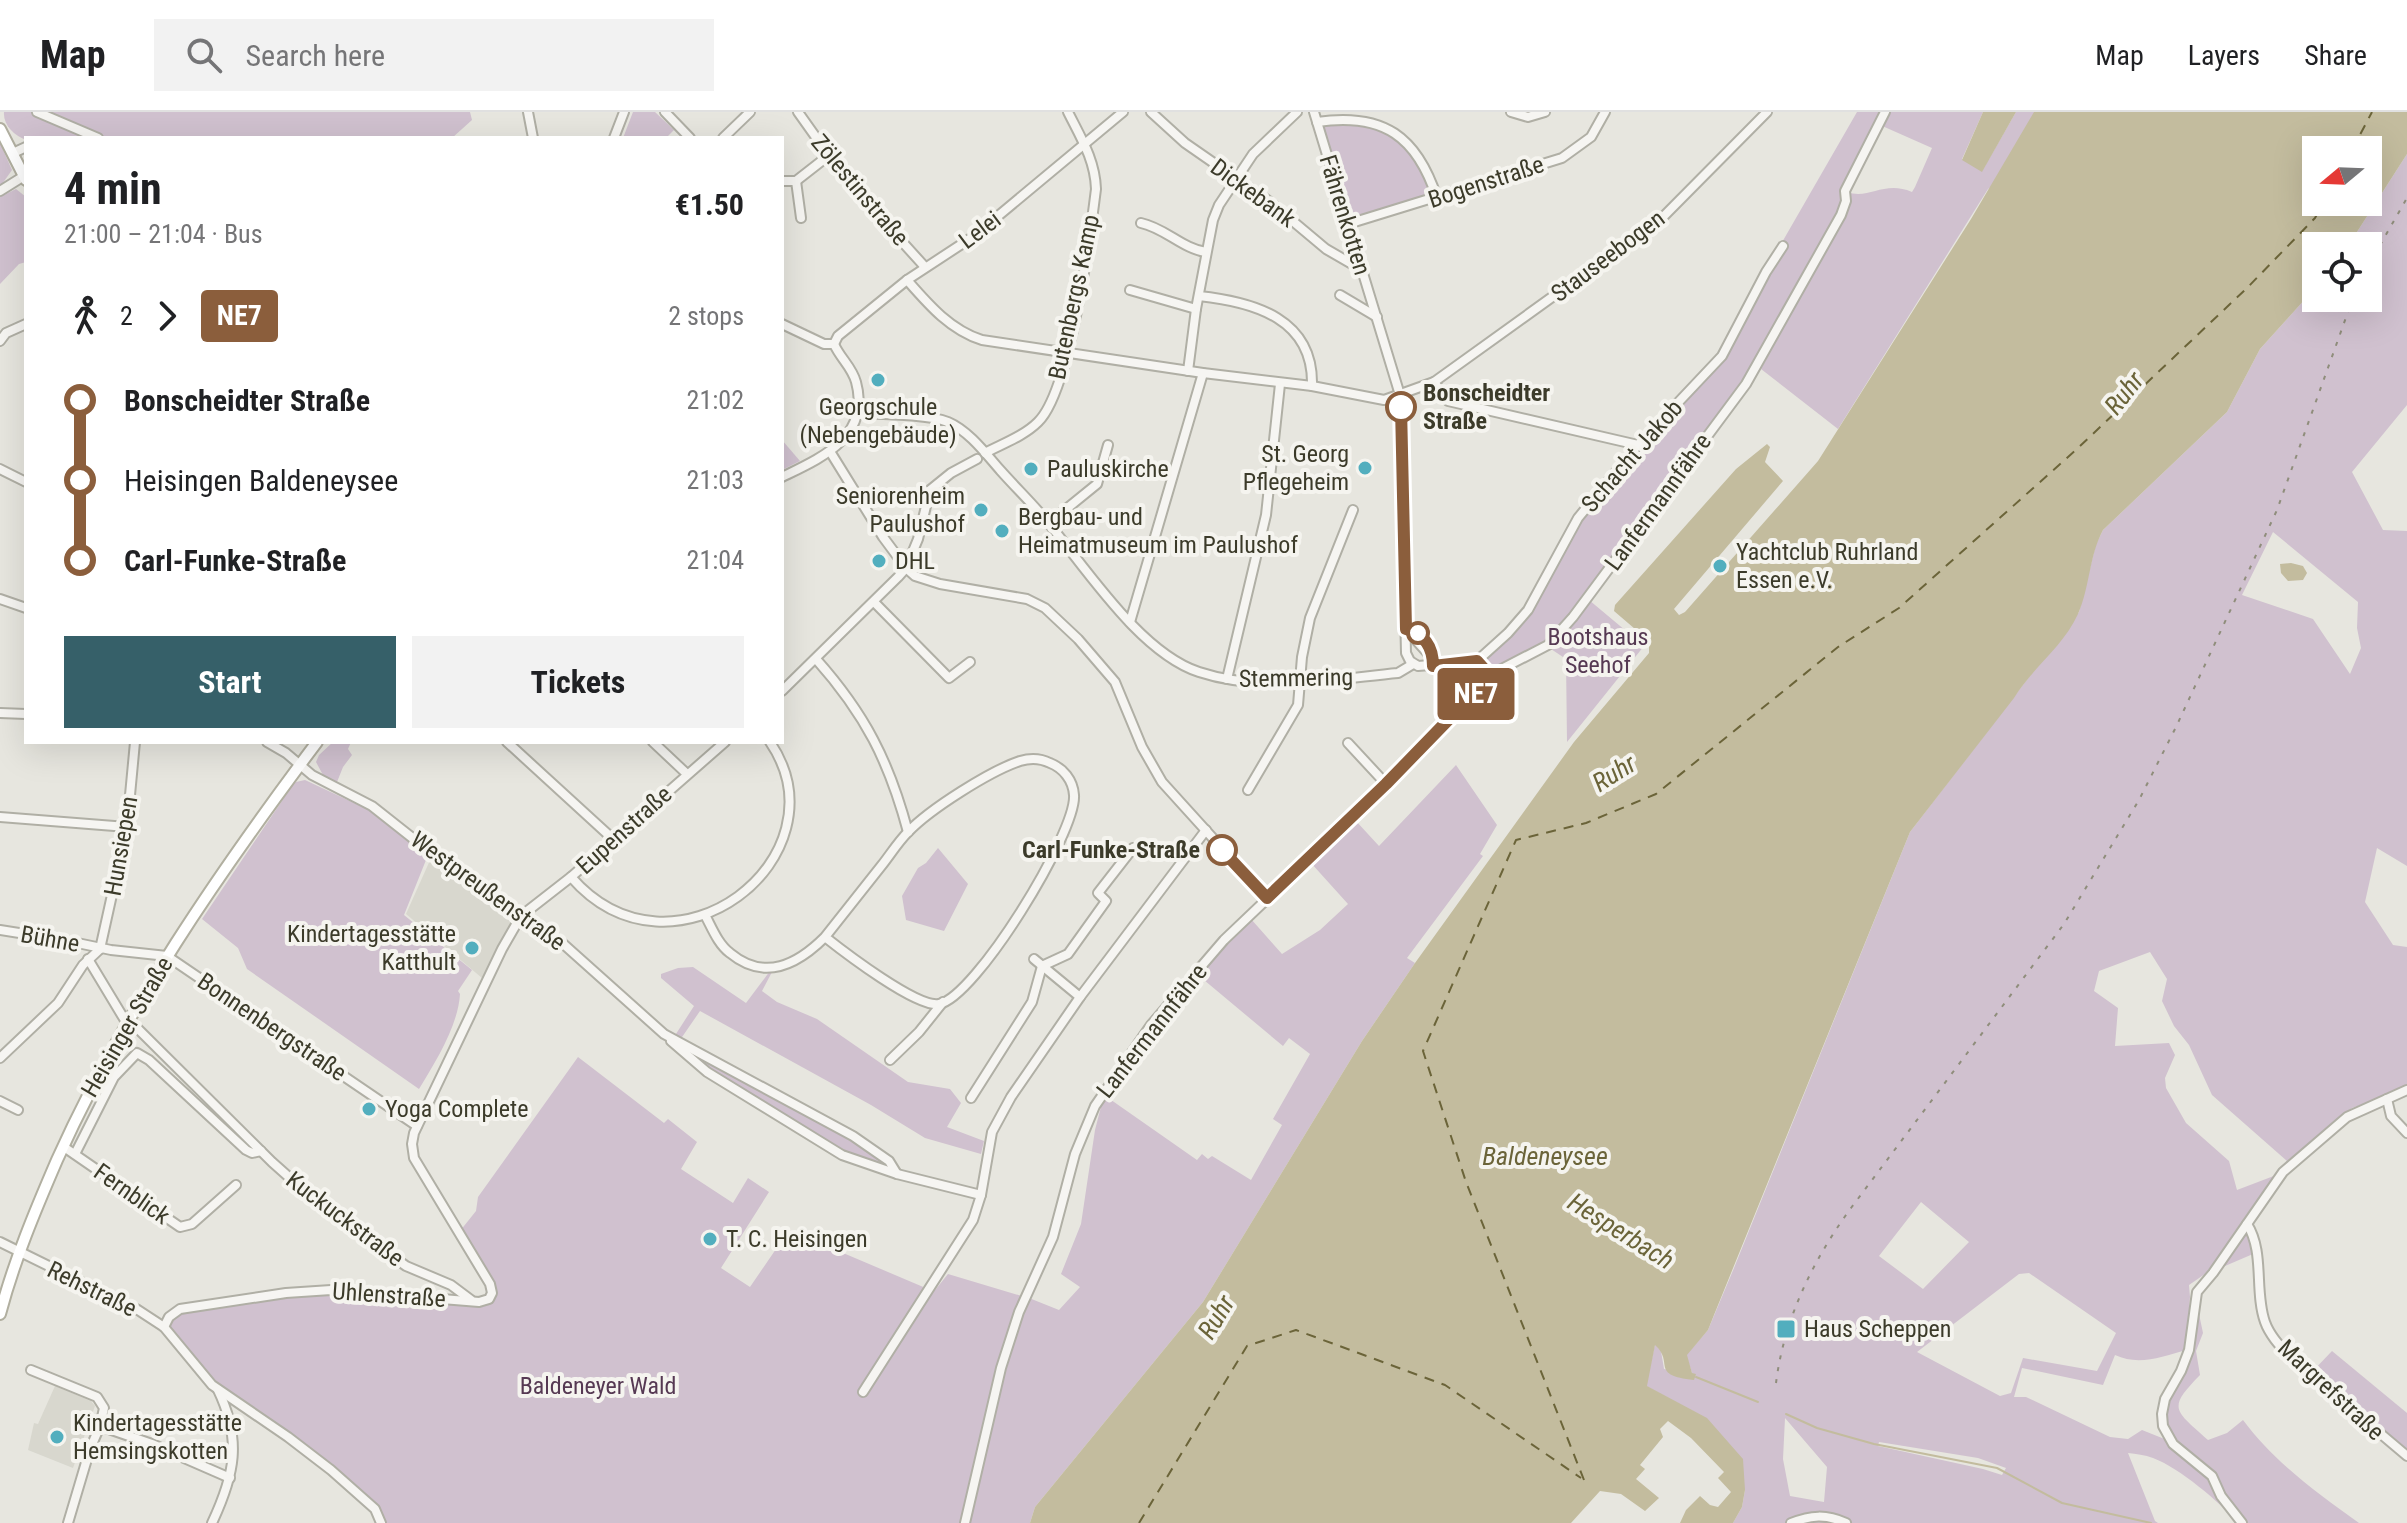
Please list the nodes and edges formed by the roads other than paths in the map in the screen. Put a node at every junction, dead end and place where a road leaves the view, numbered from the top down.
1 (37, 112) edge
2 (528, 112) edge
3 (624, 112) edge
4 (665, 112) edge
5 (750, 112) edge
6 (798, 112) edge
7 (1068, 112) edge
8 (1123, 112) edge
9 (1151, 112) edge
10 (1279, 112) edge
11 (1297, 112) edge
12 (1314, 112) edge
13 (1511, 112) edge
14 (1545, 112) edge
15 (1605, 112) edge
16 (1767, 112) edge
17 (1885, 112) edge
18 (1286, 121) junction
19 (1317, 122) junction
20 (0, 129) edge
21 (93, 136) edge
22 (533, 136) edge
23 (615, 136) edge
24 (688, 136) edge
25 (725, 136) edge
26 (1085, 146) junction
27 (24, 148) edge
28 (13, 153) junction
29 (828, 156) junction
30 (24, 176) edge
31 (1236, 177) junction
32 (24, 179) edge
33 (784, 181) edge
34 (796, 181) junction
35 (0, 191) edge
36 (1437, 198) junction
37 (801, 218) dead end
38 (1141, 223) dead end
39 (1348, 224) junction
40 (1783, 246) dead end
41 (1206, 252) junction
42 (1360, 264) junction
43 (925, 267) junction
44 (907, 280) junction
45 (1130, 290) dead end
46 (1340, 295) dead end
47 (1199, 296) junction
48 (1196, 309) junction
49 (1377, 318) junction
50 (24, 325) edge
51 (784, 325) edge
52 (0, 341) edge
53 (834, 344) junction
54 (1068, 352) junction
55 (1188, 371) junction
56 (1203, 373) junction
57 (1434, 382) junction
58 (1280, 384) junction
59 (1312, 386) junction
60 (1400, 395) junction
61 (857, 413) junction
62 (1108, 445) dead end
63 (1638, 445) junction
64 (831, 453) junction
65 (981, 456) junction
66 (0, 469) edge
67 (784, 476) edge
68 (24, 481) edge
69 (1353, 510) dead end
70 (1049, 523) junction
71 (906, 568) junction
72 (0, 599) edge
73 (874, 602) junction
74 (24, 607) edge
75 (1130, 622) junction
76 (1406, 629) junction
77 (816, 659) junction
78 (1410, 661) junction
79 (1477, 661) junction
80 (970, 662) dead end
81 (1433, 663) junction
82 (1488, 676) junction
83 (1227, 679) junction
84 (1299, 681) junction
85 (784, 689) edge
86 (0, 713) edge
87 (24, 714) edge
88 (1348, 743) dead end
89 (135, 744) edge
90 (270, 744) edge
91 (318, 744) edge
92 (509, 744) edge
93 (655, 744) edge
94 (723, 744) edge
95 (771, 744) edge
96 (301, 764) junction
97 (687, 774) junction
98 (1386, 784) junction
99 (1248, 790) dead end
100 (0, 817) edge
101 (127, 827) junction
102 (1206, 830) junction
103 (908, 832) junction
104 (613, 839) junction
105 (1133, 848) dead end
106 (571, 877) junction
107 (1267, 898) junction
108 (705, 915) junction
109 (521, 916) junction
110 (0, 930) edge
111 (825, 937) junction
112 (100, 949) junction
113 (167, 956) junction
114 (88, 959) junction
115 (1034, 959) dead end
116 (1042, 966) junction
117 (1080, 997) junction
118 (943, 1002) junction
119 (127, 1021) junction
120 (664, 1034) junction
121 (137, 1053) joint
122 (0, 1058) edge
123 (890, 1060) dead end
124 (2407, 1090) edge
125 (971, 1098) dead end
126 (2387, 1099) junction
127 (0, 1101) edge
128 (18, 1110) dead end
129 (417, 1126) junction
130 (2407, 1133) edge
131 (866, 1145) junction
132 (64, 1147) junction
133 (261, 1151) junction
134 (75, 1154) junction
135 (858, 1162) junction
136 (897, 1174) junction
137 (236, 1185) dead end
138 (981, 1195) junction
139 (2247, 1224) junction
140 (0, 1242) edge
141 (19, 1253) junction
142 (475, 1302) junction
143 (0, 1314) edge
144 (164, 1327) junction
145 (31, 1370) dead end
146 (218, 1390) junction
147 (863, 1392) dead end
148 (100, 1426) junction
149 (2407, 1456) edge
150 (230, 1478) junction
151 (68, 1523) edge
152 (212, 1523) edge
153 (381, 1523) edge
154 (965, 1523) edge
155 (1791, 1523) edge
156 (1846, 1523) edge
157 (2242, 1523) edge

1 - 21 street
2 - 22 street
3 - 23 street
4 - 24 street
5 - 25 street
6 - 29 street, Zölestinstraße
7 - 26 street, Butenbergs Kamp
8 - 26 street, Lelei
9 - 31 street, Dickebank
10 - 18 street
11 - 18 street
12 - 19 street, Fährenkotten
13 - 14 street
15 - 36 street, Bogenstraße
16 - 57 street, Stauseebogen
17 - 82 street, Lanfermannfähre
18 - 31 street
19 - 36 street
19 - 39 street, Fährenkotten
20 - 28 main road
26 - 43 street, Lelei
26 - 54 street, Butenbergs Kamp
27 - 28 street
28 - 30 main road
29 - 34 street
29 - 43 street, Zölestinstraße
31 - 41 street
31 - 42 street, Dickebank
32 - 35 street
33 - 34 street
34 - 37 street
36 - 39 street, Bogenstraße
38 - 41 street
39 - 42 street, Fährenkotten
40 - 63 street, Schacht Jakob
41 - 47 street
42 - 49 street, Fährenkotten
43 - 44 street, Lelei
44 - 53 street, Lelei
44 - 54 street
45 - 48 street
46 - 49 street, Fährenkotten
47 - 48 street
47 - 59 street
48 - 55 street
49 - 60 street, Fährenkotten
50 - 52 street
51 - 53 street
53 - 61 street
54 - 55 street
54 - 65 street, Butenbergs Kamp
55 - 56 street
56 - 58 street
56 - 75 street
57 - 60 street
57 - 63 street
58 - 59 street
58 - 83 street
59 - 60 street
60 - 76 street, Fährenkotten
61 - 64 street
61 - 65 street, Stemmering
62 - 70 street
63 - 79 street, Schacht Jakob
64 - 67 street
64 - 71 street
65 - 70 street, Stemmering
65 - 71 street, Butenbergs Kamp
66 - 68 street
69 - 84 street
70 - 75 street, Stemmering
71 - 73 street
71 - 102 street
72 - 74 street
73 - 77 street
73 - 80 street
75 - 83 street, Stemmering
76 - 78 street, Fährenkotten
76 - 81 street
77 - 85 street
77 - 103 street
78 - 81 street, Stemmering
78 - 84 street, Stemmering
79 - 81 street, Stemmering
79 - 82 street
82 - 98 street, Lanfermannfähre
83 - 84 street, Stemmering
84 - 99 street
86 - 87 street
88 - 98 street
89 - 101 street, Hunsiepen
90 - 96 street, Westpreußenstraße
91 - 96 main road, Heisinger Straße
92 - 104 street
93 - 97 street
94 - 97 street, Eupenstraße
95 - 108 street
96 - 109 street, Westpreußenstraße
96 - 113 main road, Heisinger Straße
97 - 104 street, Eupenstraße
98 - 107 street, Lanfermannfähre
100 - 101 street
101 - 112 street, Hunsiepen
102 - 107 street
102 - 117 street
103 - 111 street
103 - 118 street
104 - 106 street, Eupenstraße
105 - 116 street
106 - 108 street
106 - 109 street, Eupenstraße
107 - 154 street, Lanfermannfähre
108 - 111 street
109 - 120 street, Westpreußenstraße
109 - 129 street, Uhlenstraße
110 - 112 street, Bühne
111 - 118 street
112 - 113 street, Bühne
112 - 114 street
113 - 119 main road, Heisinger Straße
113 - 129 street, Bonnenbergstraße
114 - 119 street, Kuckuckstraße
114 - 122 street
115 - 116 street
116 - 117 street
116 - 125 street
117 - 138 street
118 - 123 street
119 - 132 main road, Heisinger Straße
119 - 133 street, Kuckuckstraße
120 - 131 street, Westpreußenstraße
120 - 135 street, Westpreußenstraße
121 - 133 street, Kuckuckstraße
121 - 134 street, Heisinger Straße
124 - 126 street
126 - 130 street
126 - 139 street
127 - 128 street
129 - 142 street, Uhlenstraße
131 - 135 street
131 - 136 street, Westpreußenstraße
132 - 134 street, Fernblick
132 - 141 main road, Heisinger Straße
133 - 142 street, Kuckuckstraße
134 - 137 street, Fernblick
135 - 136 street, Westpreußenstraße
136 - 138 street, Westpreußenstraße
138 - 147 street
139 - 149 street, Margrefstraße
139 - 157 street
140 - 141 street, Rehstraße
141 - 143 main road, Heisinger Straße
141 - 144 street, Rehstraße
142 - 144 street, Uhlenstraße
144 - 146 street
145 - 148 street
146 - 150 street
146 - 153 street
148 - 150 street
148 - 151 street
150 - 152 street
155 - 156 street

